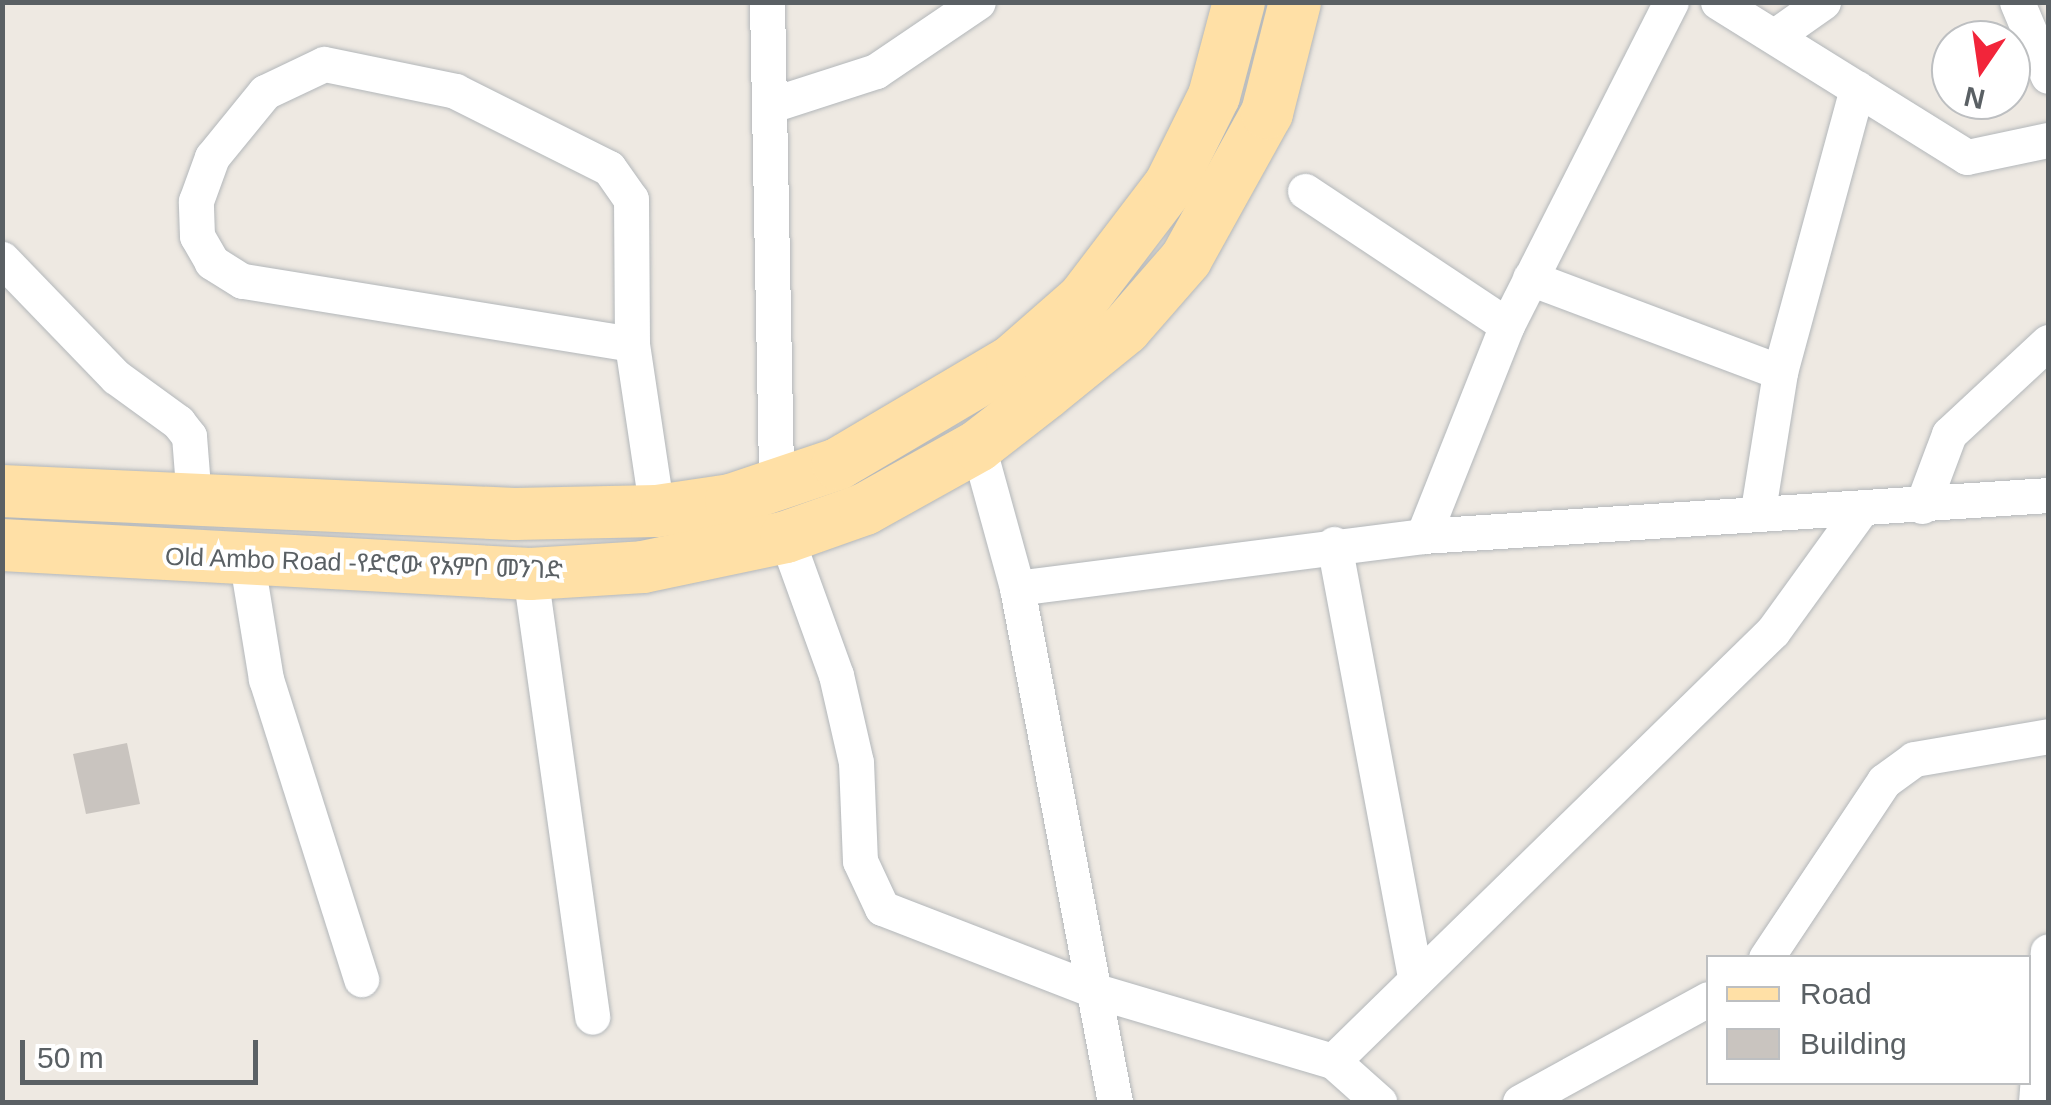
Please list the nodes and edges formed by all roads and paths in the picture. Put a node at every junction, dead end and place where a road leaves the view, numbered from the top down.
1 (768, 2) edge
2 (978, 2) edge
3 (1239, 2) edge
4 (1295, 2) edge
5 (1671, 2) edge
6 (1718, 2) edge
7 (1823, 2) edge
8 (2017, 2) edge
9 (1780, 33) junction
10 (2048, 76) edge
11 (1858, 88) junction
12 (774, 104) junction
13 (2048, 140) edge
14 (1305, 191) dead end
15 (2, 259) edge
16 (1530, 278) junction
17 (1507, 325) junction
18 (2048, 342) edge
19 (632, 344) junction
20 (1780, 372) junction
21 (978, 446) junction
22 (776, 486) junction
23 (2, 491) edge
24 (2048, 495) edge
25 (194, 500) junction
26 (1922, 506) junction
27 (1862, 508) junction
28 (1758, 510) junction
29 (657, 512) junction
30 (1423, 536) junction
31 (786, 537) junction
32 (1334, 544) junction
33 (2, 545) edge
34 (248, 562) junction
35 (530, 574) junction
36 (1017, 588) junction
37 (2048, 736) edge
38 (2048, 951) edge
39 (1768, 955) edge
40 (1415, 976) junction
41 (360, 979) dead end
42 (1096, 991) junction
43 (1706, 1000) edge
44 (592, 1016) dead end
45 (1334, 1061) junction
46 (1115, 1102) edge
47 (1379, 1102) edge
48 (1520, 1102) edge
49 (2036, 1102) edge

1 - 12 street
2 - 12 street
3 - 22 main road
4 - 21 main road, Old Ambo Road -የድሮው የአምቦ መንገድ
5 - 16 street
6 - 9 street
7 - 9 street
8 - 10 street
9 - 11 street
11 - 13 street
11 - 20 street
12 - 22 street
14 - 17 street
15 - 25 street
16 - 17 street
16 - 20 street
17 - 30 street
18 - 26 street
19 - 19 street
19 - 29 street
20 - 28 street
21 - 31 main road, Old Ambo Road -የድሮው የአምቦ መንገድ
21 - 36 street
22 - 29 main road
23 - 25 main road
24 - 26 street
25 - 29 main road
26 - 27 street
27 - 28 street
27 - 40 street
28 - 30 street
30 - 32 street
31 - 35 main road, Old Ambo Road -የድሮው የአምቦ መንገድ
31 - 42 street
32 - 36 street
32 - 40 street
33 - 34 main road, Old Ambo Road -የድሮው የአምቦ መንገድ
34 - 35 main road, Old Ambo Road -የድሮው የአምቦ መንገድ
34 - 41 street
35 - 44 street
36 - 42 street
37 - 39 street
38 - 49 street
40 - 45 street
42 - 45 street
42 - 46 street
43 - 48 street
45 - 47 street

